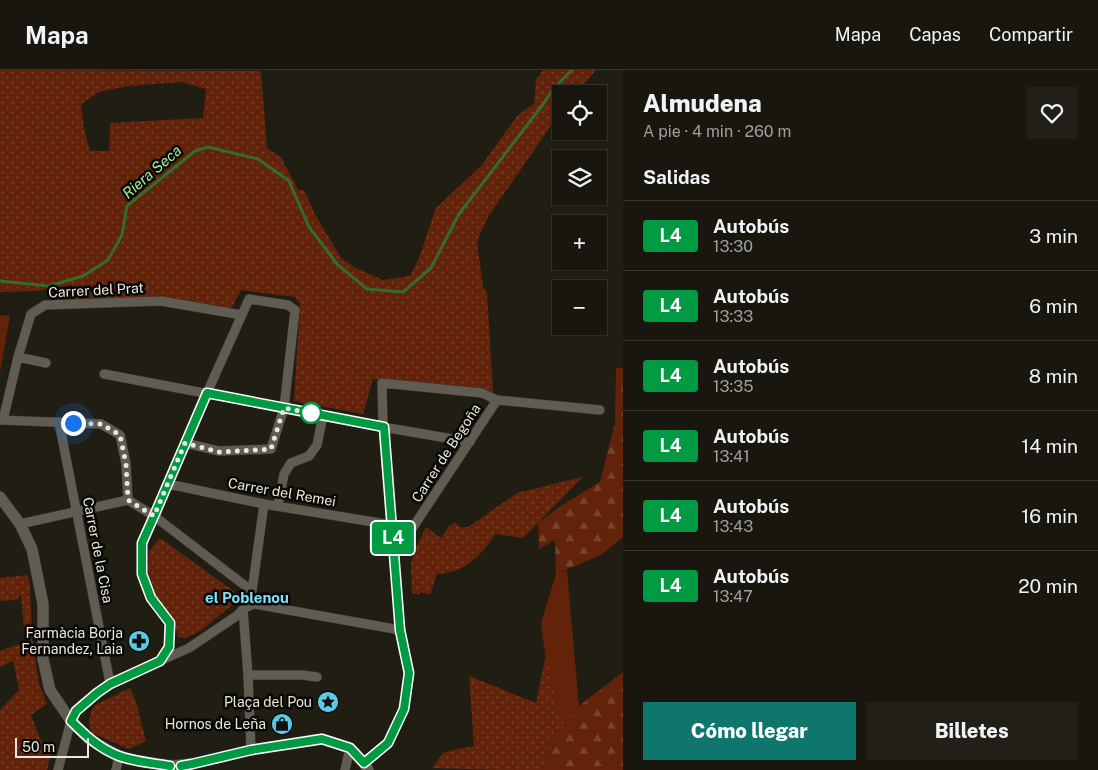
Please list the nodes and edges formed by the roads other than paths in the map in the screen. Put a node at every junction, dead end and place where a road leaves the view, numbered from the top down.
1 (242, 315) junction
2 (18, 357) junction
3 (46, 363) dead end
4 (104, 374) dead end
5 (207, 393) junction
6 (497, 400) junction
7 (284, 408) junction
8 (600, 410) dead end
9 (323, 415) junction
10 (2, 420) edge
11 (59, 422) junction
12 (384, 427) junction
13 (470, 442) junction
14 (185, 443) junction
15 (168, 484) junction
16 (0, 497) edge
17 (128, 500) junction
18 (264, 504) junction
19 (278, 506) junction
20 (76, 511) junction
21 (154, 516) junction
22 (20, 524) junction
23 (392, 525) junction
24 (394, 556) junction
25 (243, 610) junction
26 (400, 630) junction
27 (160, 661) junction
28 (248, 675) junction
29 (317, 677) dead end
30 (110, 684) junction
31 (71, 721) junction
32 (350, 748) junction
33 (251, 750) junction
34 (119, 756) junction
35 (366, 766) edge
36 (181, 768) edge
37 (58, 770) edge
38 (116, 770) edge
39 (345, 770) edge

1 - 2 street, Carrer del Prat
1 - 5 street
1 - 7 street
2 - 3 street
2 - 10 street, Carrer del Prat
4 - 5 street
5 - 7 street
5 - 14 street
6 - 8 street, Carrer de Begoña
6 - 12 street
6 - 13 street, Carrer de Begoña
7 - 9 street
7 - 14 street
9 - 12 street
9 - 19 street
10 - 11 street
11 - 17 street
11 - 20 street, Carrer de la Cisa
12 - 13 street
12 - 23 street
13 - 24 street, Carrer de Begoña
14 - 15 street
15 - 18 street, Carrer del Remei
15 - 21 street
16 - 22 street
17 - 20 street
17 - 21 street
18 - 19 street, Carrer del Remei
18 - 21 street
19 - 23 street, Carrer del Remei
20 - 22 street
20 - 30 street, Carrer de la Cisa
21 - 27 street
22 - 31 street
23 - 24 street
24 - 26 street
25 - 26 street
25 - 27 street
25 - 28 street
26 - 35 street
27 - 30 street
28 - 29 street
28 - 33 street
30 - 31 street
31 - 34 street
31 - 37 street
32 - 33 street
32 - 35 street
32 - 39 street
33 - 36 street
34 - 36 street
34 - 38 street

